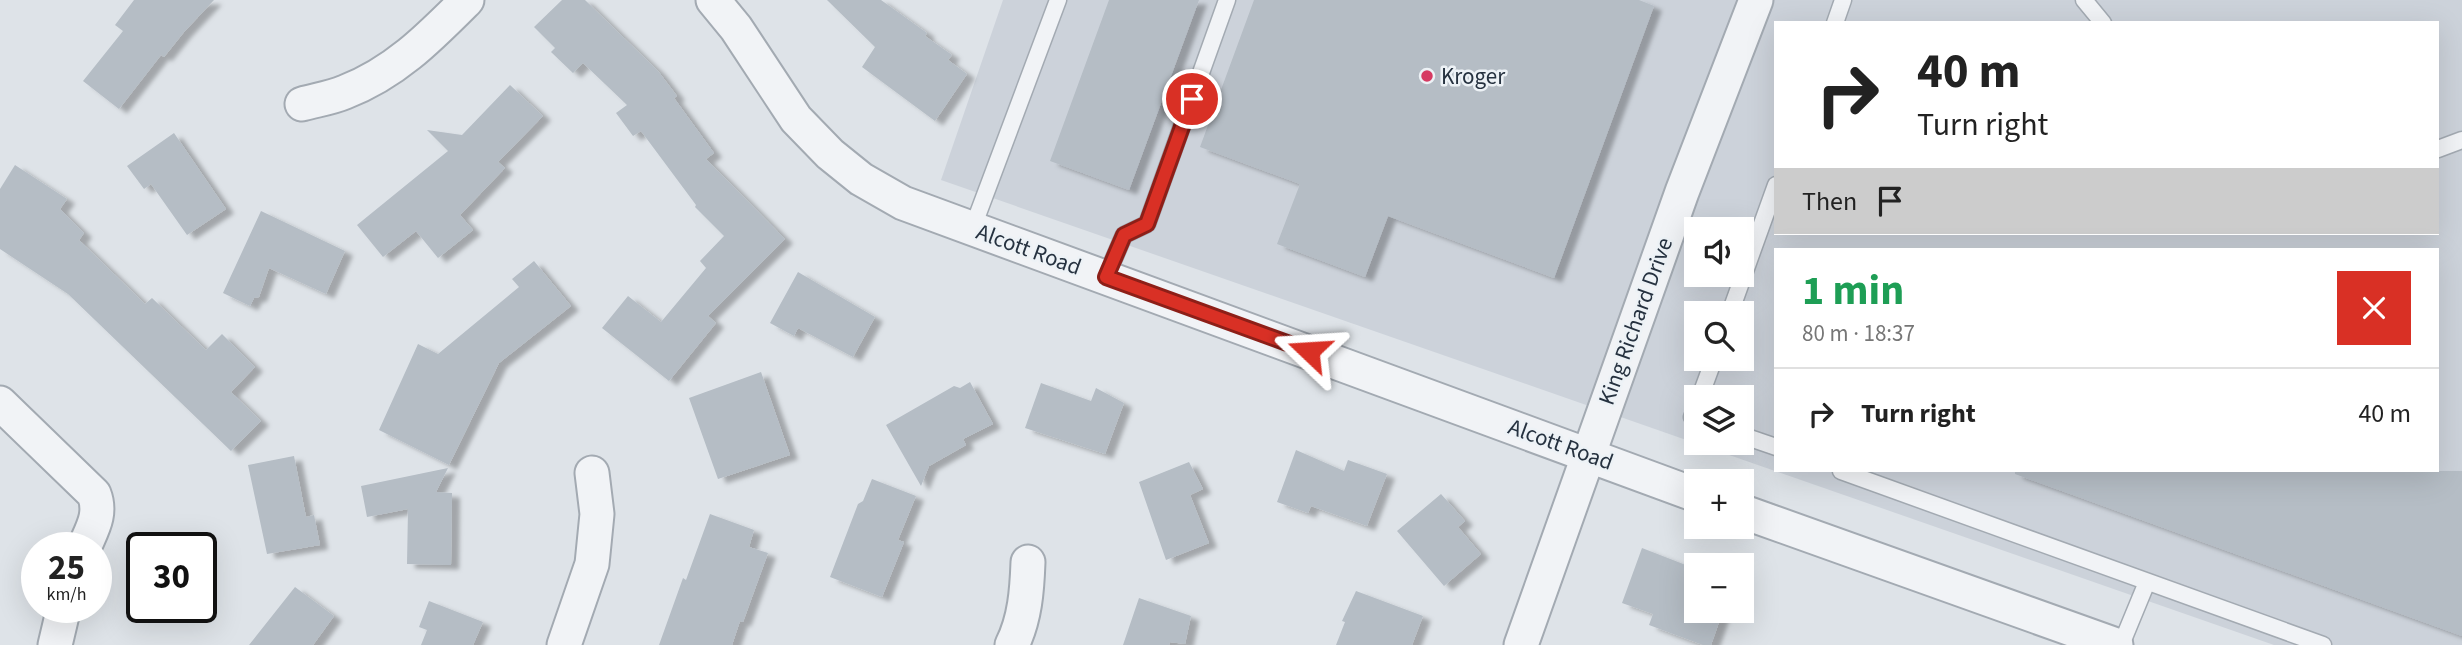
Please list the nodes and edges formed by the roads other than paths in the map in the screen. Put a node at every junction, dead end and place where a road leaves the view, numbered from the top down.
1 (467, 0) edge
2 (713, 0) edge
3 (1058, 0) edge
4 (1227, 0) edge
5 (1756, 0) edge
6 (1843, 0) edge
7 (2084, 0) edge
8 (1836, 21) edge
9 (2101, 21) edge
10 (302, 104) dead end
11 (2462, 140) edge
12 (2439, 149) edge
13 (1774, 191) edge
14 (973, 227) junction
15 (1106, 277) junction
16 (1734, 301) edge
17 (0, 403) edge
18 (1754, 439) edge
19 (1774, 446) edge
20 (1588, 454) junction
21 (1844, 472) edge
22 (592, 473) dead end
23 (1684, 490) edge
24 (1754, 516) edge
25 (92, 532) edge
26 (1028, 562) dead end
27 (2147, 582) junction
28 (60, 623) edge
29 (55, 645) edge
30 (564, 645) edge
31 (1012, 645) edge
32 (1521, 645) edge
33 (2116, 645) edge
34 (2121, 645) edge
35 (2323, 645) edge

1 - 10 street
2 - 14 street, Alcott Road
3 - 14 lane
4 - 15 lane
5 - 20 street, King Richard Drive
6 - 8 lane
7 - 9 lane
11 - 12 lane
13 - 16 lane
14 - 15 street, Alcott Road
15 - 20 street, Alcott Road
17 - 25 street
18 - 19 lane
20 - 23 street, Alcott Road
20 - 32 street, King Richard Drive
21 - 27 lane
22 - 30 street
24 - 33 street
26 - 31 street
27 - 34 lane
27 - 35 lane
28 - 29 street

